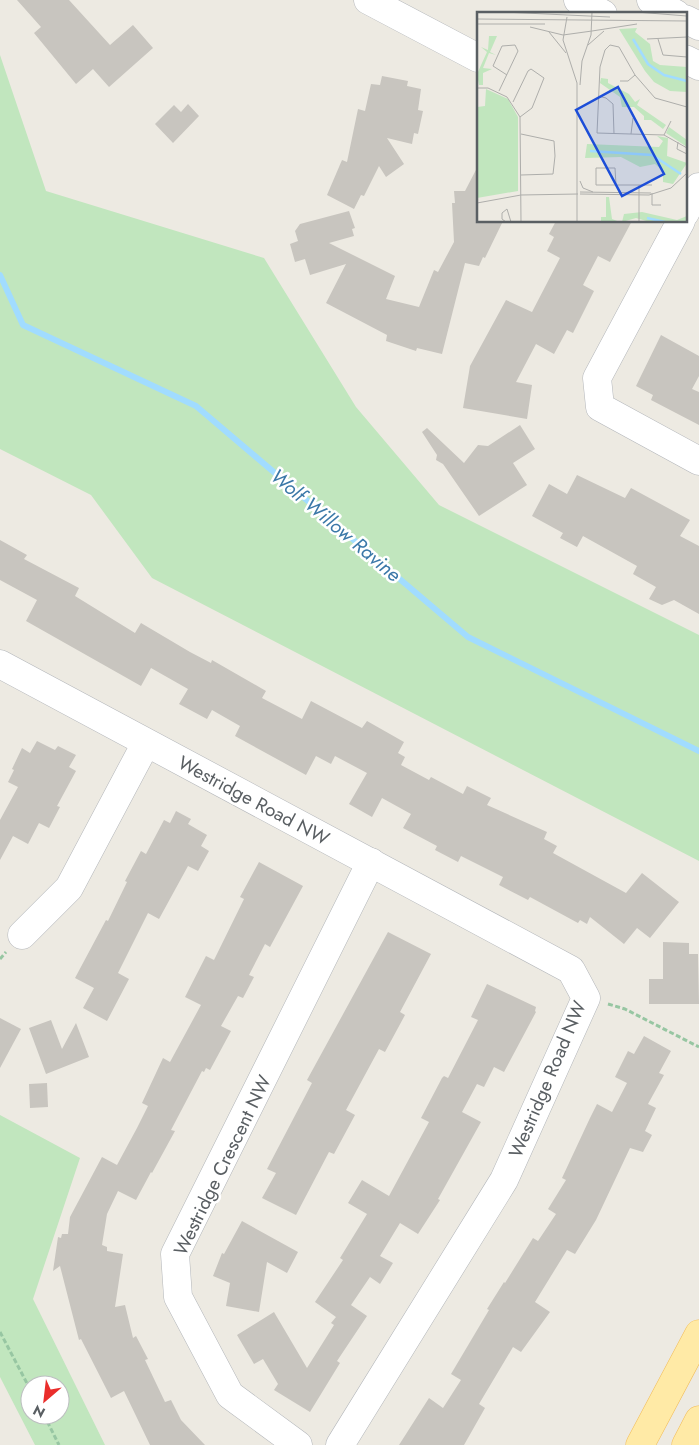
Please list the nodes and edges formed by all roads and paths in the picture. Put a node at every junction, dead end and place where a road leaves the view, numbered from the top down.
1 (368, 0) edge
2 (578, 0) edge
3 (651, 0) edge
4 (409, 9) edge
5 (599, 12) edge
6 (672, 12) edge
7 (686, 19) edge
8 (699, 26) edge
9 (477, 57) edge
10 (686, 60) edge
11 (699, 66) edge
12 (686, 172) edge
13 (699, 179) edge
14 (699, 187) edge
15 (686, 211) edge
16 (680, 222) edge
17 (699, 461) edge
18 (0, 664) edge
19 (146, 743) junction
20 (372, 862) junction
21 (22, 935) dead end
22 (586, 998) junction
23 (699, 1047) edge
24 (0, 1332) edge
25 (699, 1334) edge
26 (23, 1375) edge
27 (699, 1420) edge
28 (49, 1425) edge
29 (59, 1445) edge
30 (298, 1445) edge
31 (340, 1445) edge
32 (640, 1445) edge
33 (686, 1445) edge

1 - 4 street
2 - 5 street
3 - 6 street
4 - 9 street
7 - 8 street
10 - 11 street
12 - 13 street
14 - 15 street
16 - 17 street
18 - 19 street, Westridge Road NW
19 - 20 street, Westridge Road NW
19 - 21 street
20 - 22 street, Westridge Road NW
20 - 30 street, Westridge Crescent NW
22 - 23 path
22 - 31 street, Westridge Road NW
24 - 26 path
25 - 32 main road
27 - 33 main road
28 - 29 path

